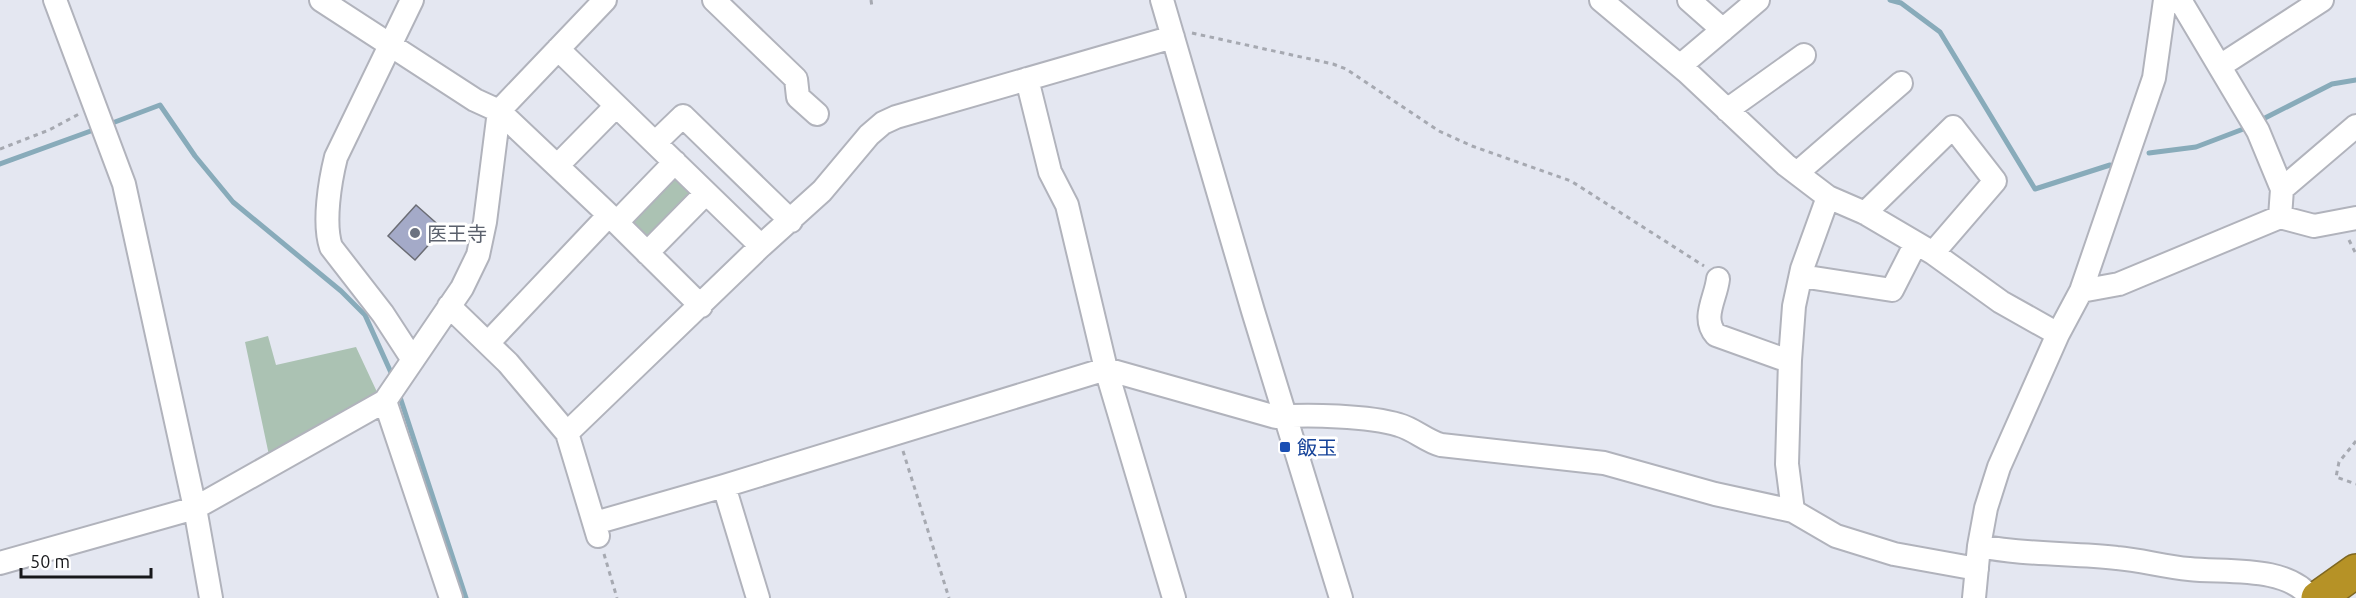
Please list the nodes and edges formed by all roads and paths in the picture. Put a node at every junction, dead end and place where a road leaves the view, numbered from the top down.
1 (55, 0) edge
2 (321, 0) edge
3 (412, 0) edge
4 (605, 0) edge
5 (714, 0) edge
6 (871, 0) edge
7 (1162, 0) edge
8 (1601, 0) edge
9 (1689, 0) edge
10 (1758, 0) edge
11 (2165, 0) edge
12 (2180, 0) edge
13 (2322, 0) edge
14 (872, 7) dead end
15 (1723, 30) junction
16 (1173, 37) junction
17 (390, 46) junction
18 (558, 49) junction
19 (1804, 55) dead end
20 (1680, 66) junction
21 (2220, 66) junction
22 (1027, 79) junction
23 (1901, 83) dead end
24 (616, 106) junction
25 (94, 107) junction
26 (1727, 110) junction
27 (500, 111) junction
28 (817, 114) dead end
29 (2356, 126) edge
30 (655, 143) junction
31 (0, 149) edge
32 (675, 162) junction
33 (558, 165) junction
34 (1797, 173) junction
35 (2282, 189) junction
36 (706, 193) junction
37 (1828, 197) junction
38 (1865, 213) junction
39 (2280, 217) junction
40 (2356, 218) edge
41 (613, 219) junction
42 (791, 221) junction
43 (761, 246) junction
44 (1924, 248) junction
45 (648, 253) junction
46 (1718, 279) joint
47 (1799, 285) junction
48 (2081, 291) junction
49 (449, 306) junction
50 (700, 306) junction
51 (2058, 334) junction
52 (488, 343) junction
53 (412, 360) junction
54 (1790, 360) junction
55 (1106, 369) junction
56 (385, 401) junction
57 (1286, 416) junction
58 (897, 432) junction
59 (567, 434) junction
60 (2356, 441) edge
61 (2356, 484) edge
62 (724, 486) junction
63 (195, 508) junction
64 (1793, 511) junction
65 (597, 530) junction
66 (1979, 546) junction
67 (0, 563) edge
68 (1977, 569) junction
69 (2356, 571) edge
70 (211, 598) edge
71 (451, 598) edge
72 (617, 598) edge
73 (758, 598) edge
74 (949, 598) edge
75 (1174, 598) edge
76 (1341, 598) edge
77 (1974, 598) edge
78 (2311, 598) edge
79 (2318, 598) edge

1 - 25 street
2 - 17 street
3 - 17 street
4 - 18 street
5 - 28 street
6 - 14 path
7 - 16 street
8 - 20 street
9 - 15 street
10 - 15 street
11 - 48 street
12 - 21 street
13 - 21 street
15 - 20 street
16 - 22 street
16 - 46 path
16 - 57 street
17 - 27 street
17 - 53 street
18 - 24 street
18 - 27 street
19 - 26 street
20 - 26 street
21 - 35 street
22 - 42 street
22 - 55 street
23 - 34 street
24 - 30 street
24 - 33 street
25 - 31 path
25 - 63 street
26 - 34 street
27 - 33 street
27 - 49 street
29 - 35 street
30 - 32 street
30 - 42 street
32 - 36 street
32 - 41 street
33 - 41 street
34 - 37 street
35 - 39 street
36 - 43 street
36 - 45 street
37 - 38 street
37 - 47 street
38 - 44 street
38 - 44 street
39 - 40 street
39 - 48 street
41 - 45 street
41 - 52 street
42 - 43 street
43 - 50 street
44 - 47 street
44 - 51 street
45 - 50 street
46 - 54 street
47 - 54 street
48 - 51 street
49 - 52 street
49 - 53 street
50 - 59 street
51 - 66 street
52 - 59 street
53 - 56 street
54 - 64 street
55 - 57 street
55 - 58 street
55 - 75 street
56 - 63 street
56 - 71 street
57 - 64 street
57 - 76 street
58 - 62 street
58 - 74 path
59 - 65 street
60 - 61 path
62 - 65 street
62 - 73 street
63 - 67 street
63 - 70 street
64 - 68 street
65 - 72 path
66 - 68 street
66 - 78 street
68 - 77 street
69 - 79 highway

